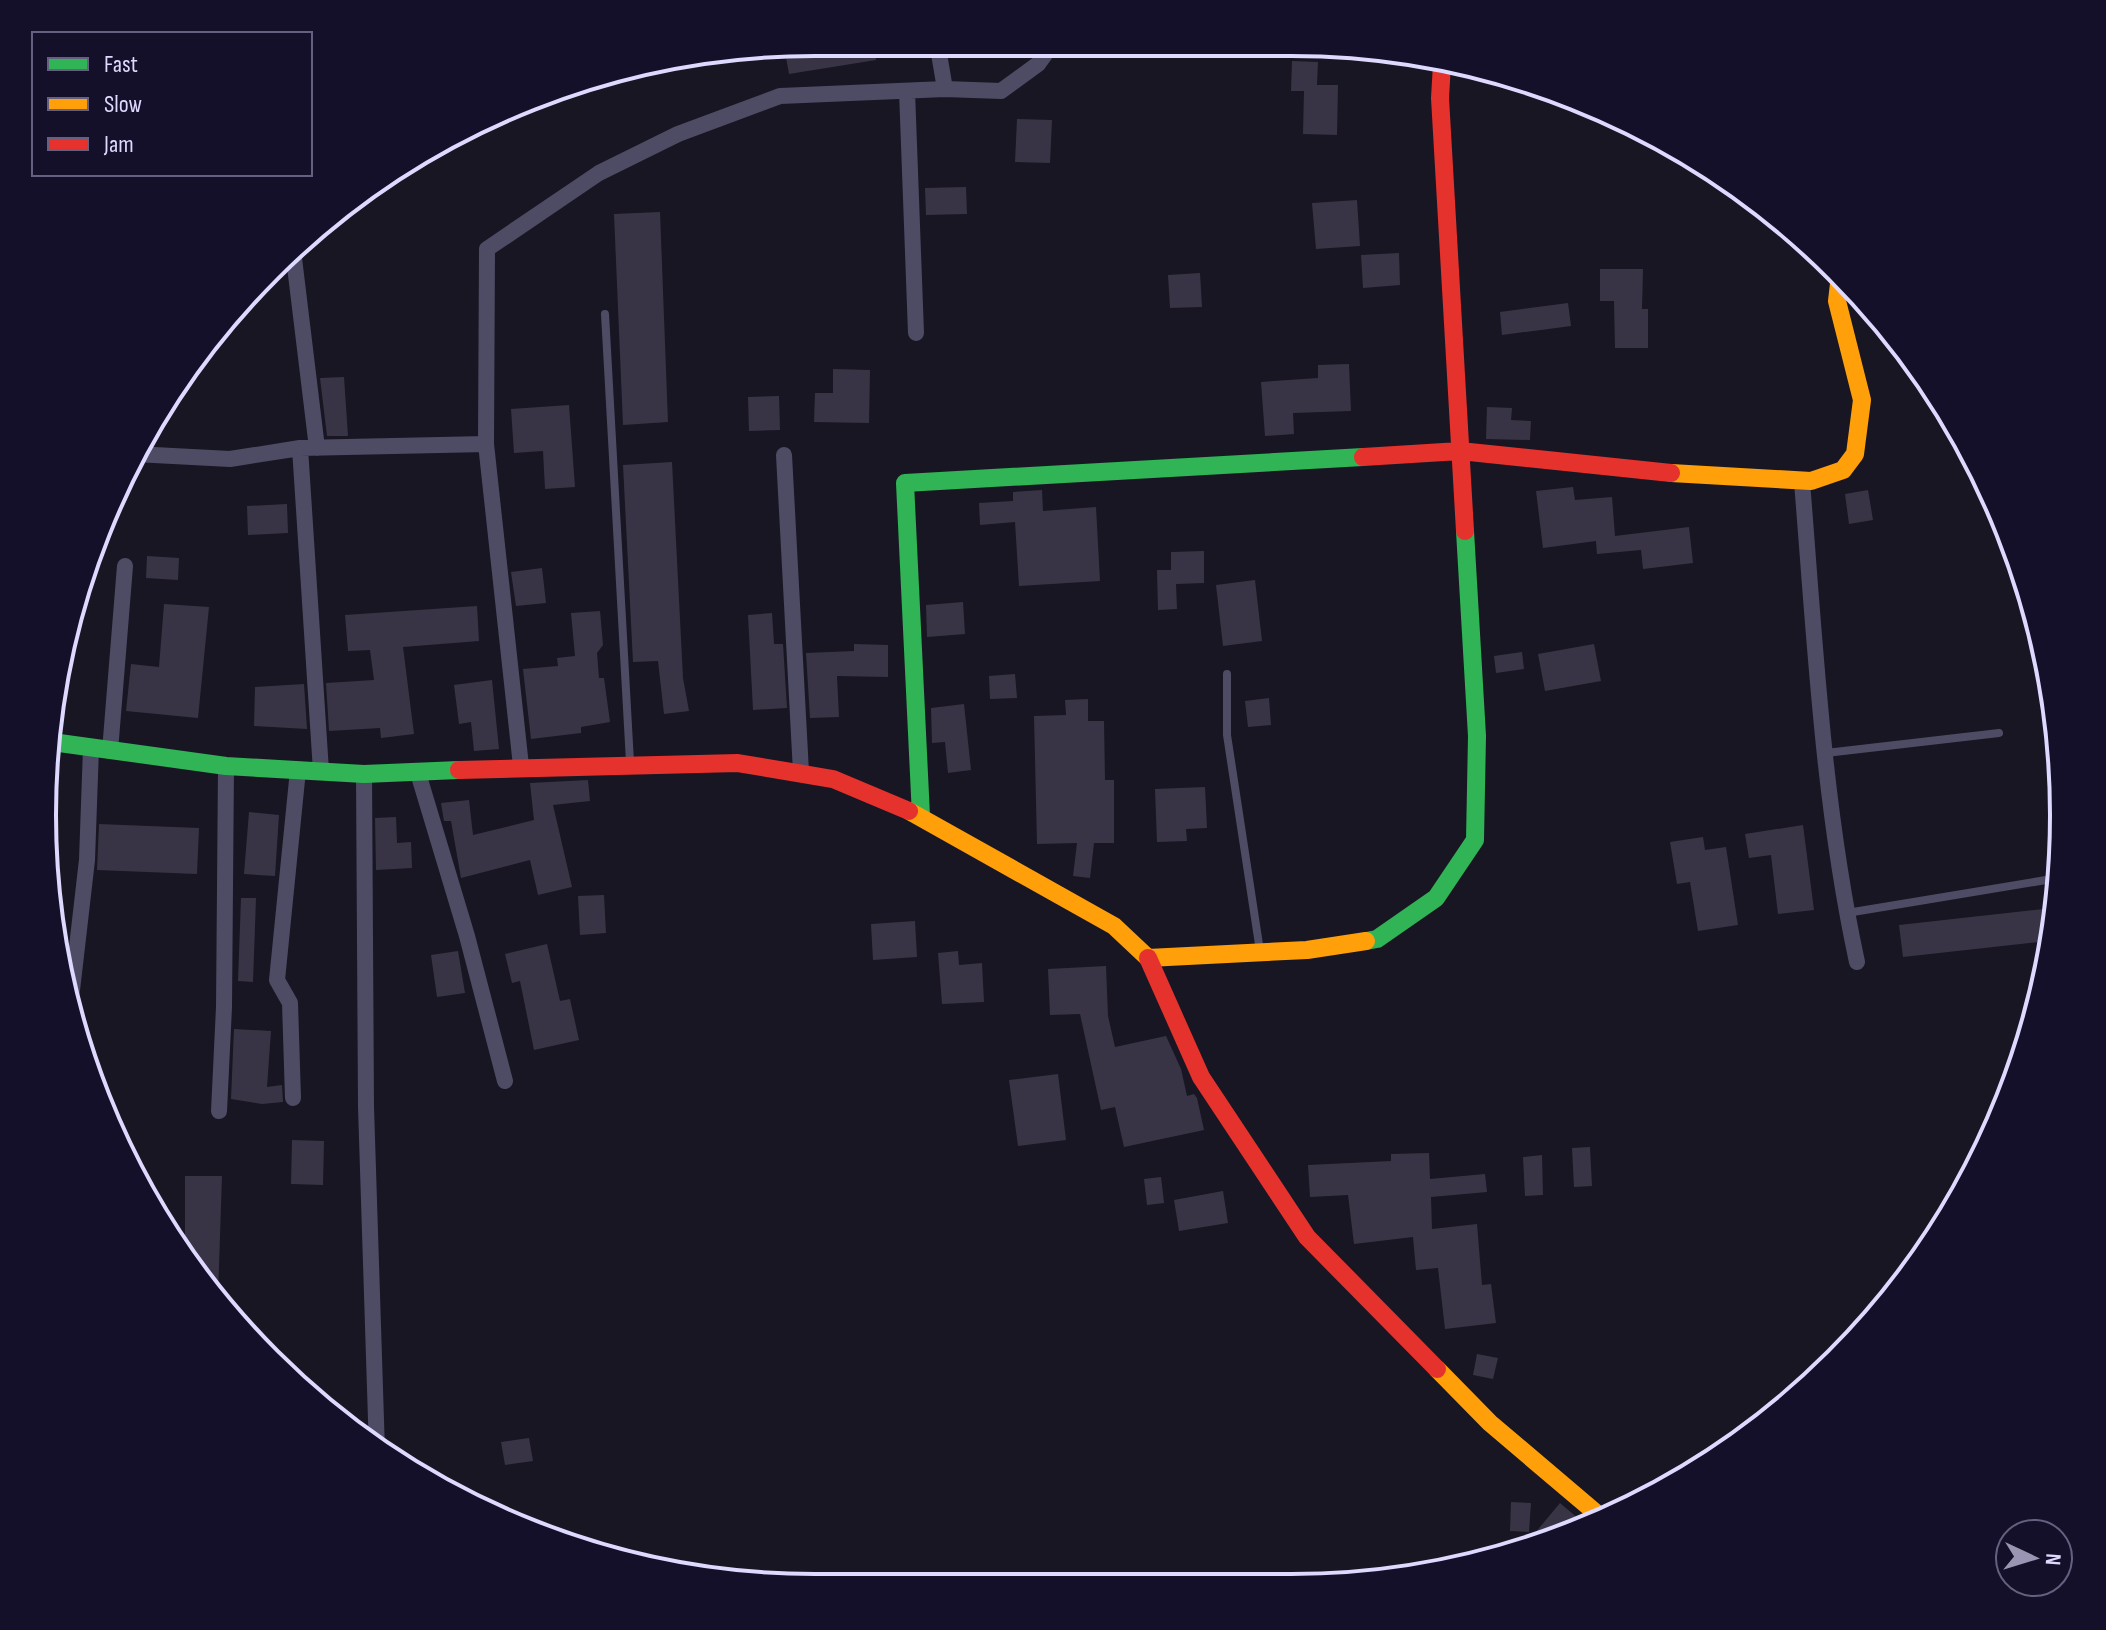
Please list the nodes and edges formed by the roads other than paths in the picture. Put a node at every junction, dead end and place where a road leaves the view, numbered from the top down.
1 (939, 56) edge
2 (1044, 56) edge
3 (1442, 72) edge
4 (945, 89) junction
5 (907, 91) junction
6 (295, 263) edge
7 (1838, 289) edge
8 (605, 314) dead end
9 (916, 333) dead end
10 (486, 444) junction
11 (300, 448) junction
12 (317, 448) junction
13 (1460, 451) junction
14 (149, 452) edge
15 (784, 455) dead end
16 (1802, 482) junction
17 (125, 566) dead end
18 (1227, 674) dead end
19 (1999, 733) dead end
20 (60, 743) edge
21 (91, 748) junction
22 (110, 751) junction
23 (1825, 753) junction
24 (630, 763) junction
25 (226, 766) junction
26 (521, 766) junction
27 (298, 770) junction
28 (321, 771) junction
29 (801, 772) junction
30 (418, 773) junction
31 (364, 774) junction
32 (921, 816) junction
33 (2046, 880) dead end
34 (1847, 913) junction
35 (1260, 954) junction
36 (1148, 958) junction
37 (1857, 962) dead end
38 (74, 975) edge
39 (505, 1081) dead end
40 (293, 1098) dead end
41 (219, 1111) dead end
42 (376, 1434) edge
43 (1593, 1511) edge

1 - 4 street
2 - 4 street
3 - 13 street
4 - 5 street
5 - 9 street
5 - 10 street
6 - 12 street
7 - 16 street
8 - 24 lane
10 - 12 street
10 - 26 street
11 - 12 street
11 - 14 street
11 - 28 street
13 - 16 street
13 - 32 street
13 - 35 street
15 - 29 street
16 - 23 street
17 - 22 street
18 - 35 lane
19 - 23 lane
20 - 21 street
21 - 22 street
21 - 38 street
22 - 25 street
23 - 34 street
24 - 26 street
24 - 29 street
25 - 27 street
25 - 41 street
26 - 30 street
27 - 28 street
27 - 40 street
28 - 31 street
29 - 32 street
30 - 31 street
30 - 39 street
31 - 42 street
32 - 36 street
33 - 34 lane
34 - 37 street
35 - 36 street
36 - 43 street

